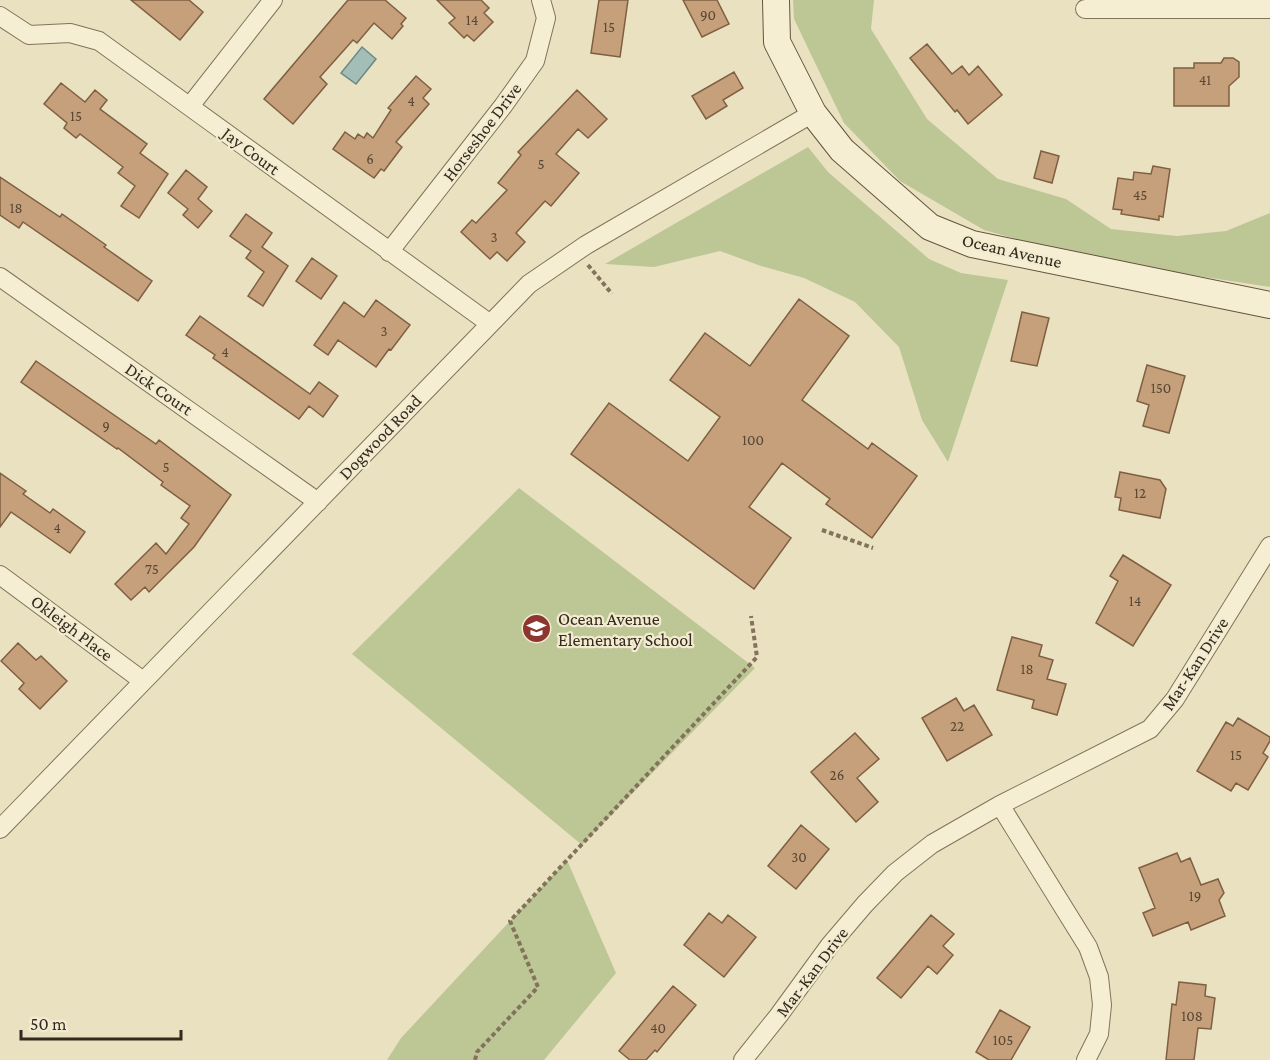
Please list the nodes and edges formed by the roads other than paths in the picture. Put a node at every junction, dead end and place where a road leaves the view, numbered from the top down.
1 (273, 0) edge
2 (541, 0) edge
3 (776, 0) edge
4 (1085, 9) dead end
5 (1270, 9) edge
6 (0, 16) edge
7 (190, 106) junction
8 (813, 113) junction
9 (389, 252) junction
10 (0, 276) edge
11 (1270, 305) edge
12 (489, 323) junction
13 (318, 502) junction
14 (1270, 546) edge
15 (0, 575) edge
16 (143, 681) junction
17 (1000, 805) junction
18 (0, 830) edge
19 (743, 1060) edge
20 (1086, 1060) edge

1 - 7 street
2 - 9 street, Horseshoe Drive
3 - 8 main road, Ocean Avenue
4 - 5 street
6 - 7 street, Jay Court
7 - 9 street, Jay Court
8 - 11 main road, Ocean Avenue
8 - 12 street, Dogwood Road
9 - 12 street, Jay Court
10 - 13 street, Dick Court
12 - 13 street, Dogwood Road
13 - 16 street, Dogwood Road
14 - 17 street, Mar-Kan Drive
15 - 16 street, Okleigh Place
16 - 18 street, Dogwood Road
17 - 19 street, Mar-Kan Drive
17 - 20 street

